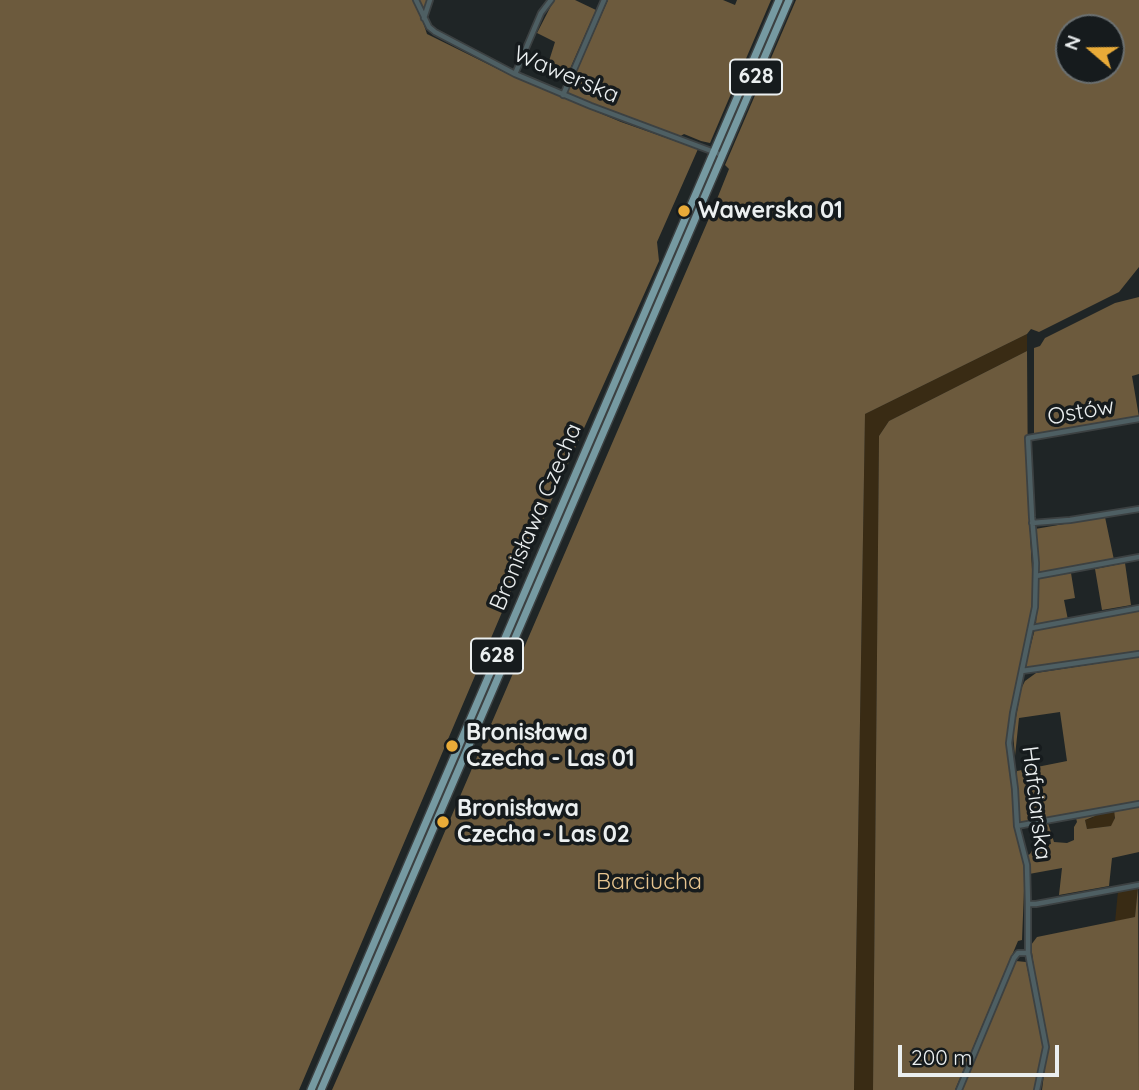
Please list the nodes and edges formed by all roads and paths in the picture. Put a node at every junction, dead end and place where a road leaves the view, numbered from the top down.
1 (416, 0) edge
2 (430, 0) edge
3 (551, 0) edge
4 (604, 0) edge
5 (779, 0) edge
6 (789, 0) edge
7 (424, 19) junction
8 (515, 74) junction
9 (563, 95) junction
10 (718, 153) junction
11 (1139, 419) edge
12 (1028, 438) joint
13 (1139, 509) edge
14 (1032, 523) junction
15 (1139, 557) edge
16 (1036, 576) junction
17 (1139, 608) edge
18 (1032, 628) junction
19 (1139, 654) edge
20 (1022, 671) junction
21 (1139, 804) edge
22 (1017, 826) junction
23 (1139, 885) edge
24 (1028, 904) junction
25 (1028, 953) junction
26 (311, 1090) edge
27 (321, 1090) edge
28 (959, 1090) edge
29 (1037, 1090) edge

1 - 7 street, Wawerska
2 - 7 street
3 - 8 street
4 - 9 street
5 - 10 main road, 628
6 - 10 main road, 628
7 - 8 street, Wawerska
8 - 9 street, Wawerska
9 - 10 street, Wawerska
10 - 26 main road, Bronisława Czecha / 628
10 - 27 main road, Bronisława Czecha / 628
11 - 12 street, Ostów
12 - 14 street, Hafciarska
13 - 14 street
14 - 16 street, Hafciarska
15 - 16 street
16 - 18 street, Hafciarska
17 - 18 street
18 - 20 street, Hafciarska
19 - 20 street
20 - 22 street, Hafciarska
21 - 22 street
22 - 24 street, Hafciarska
23 - 24 street
24 - 25 street, Hafciarska
25 - 28 street
25 - 29 street, Hafciarska

